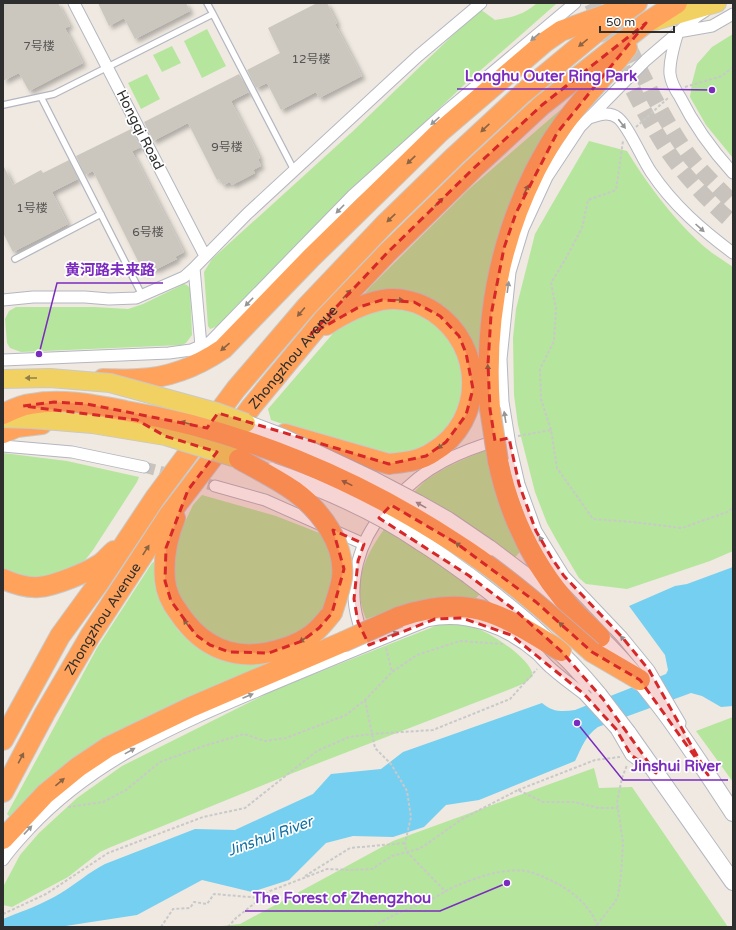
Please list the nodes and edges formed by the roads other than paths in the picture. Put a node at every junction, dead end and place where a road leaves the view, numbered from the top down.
1 (74, 3) edge
2 (207, 3) edge
3 (481, 3) edge
4 (636, 3) edge
5 (678, 3) edge
6 (572, 4) edge
7 (716, 4) edge
8 (213, 14) junction
9 (733, 14) edge
10 (646, 23) junction
11 (678, 32) junction
12 (107, 66) junction
13 (41, 97) junction
14 (3, 104) edge
15 (588, 118) junction
16 (294, 170) junction
17 (733, 173) edge
18 (101, 214) junction
19 (733, 253) edge
20 (205, 256) junction
21 (15, 259) dead end
22 (194, 268) junction
23 (142, 295) junction
24 (3, 300) edge
25 (311, 334) junction
26 (201, 346) junction
27 (3, 360) edge
28 (50, 378) junction
29 (3, 379) edge
30 (3, 403) edge
31 (3, 414) edge
32 (3, 418) edge
33 (61, 422) junction
34 (246, 423) junction
35 (3, 433) edge
36 (165, 436) junction
37 (509, 438) junction
38 (3, 446) edge
39 (239, 459) junction
40 (144, 467) tunnel mouth
41 (215, 486) tunnel mouth
42 (188, 490) junction
43 (130, 536) junction
44 (364, 544) junction
45 (3, 579) edge
46 (596, 644) junction
47 (369, 645) junction
48 (561, 651) junction
49 (645, 675) junction
50 (592, 694) junction
51 (622, 731) junction
52 (3, 740) edge
53 (656, 773) junction
54 (3, 792) edge
55 (733, 813) edge
56 (3, 839) edge
57 (3, 860) edge
58 (733, 882) edge

1 - 12 street, Hongqi Road
2 - 8 lane
3 - 16 street
4 -> 28 highway, bridge
4 -> 43 highway, Zhongzhou Avenue
5 - 10 highway, Zhongzhou Avenue
6 -> 26 street
7 - 10 main road
7 - 11 street
8 - 12 lane
8 - 16 lane
9 - 11 street
25 -> 10 highway, Zhongzhou Avenue
46 -> 10 highway, bridge
11 - 15 street
11 - 17 street
12 - 13 lane
12 - 20 street, Hongqi Road
13 - 14 lane
13 - 18 lane
15 -> 19 street
37 -> 15 street
16 - 20 street
18 - 21 lane
18 - 23 lane
20 - 22 street
22 - 23 street
22 - 26 street
23 - 24 street
25 -> 34 highway, bridge
25 - 42 highway, Zhongzhou Avenue
26 - 27 street
28 -> 29 main road, bridge
28 - 34 main road, bridge
30 - 36 main road, bridge
46 -> 31 highway, bridge
32 - 33 main road, bridge
33 - 35 highway, bridge
33 - 36 main road, bridge
46 -> 34 main road, bridge
36 - 39 main road, bridge
37 - 44 street
49 -> 37 street
38 - 40 street
39 -> 42 highway, bridge
39 - 48 main road, bridge
41 - 44 street
54 -> 42 highway, Zhongzhou Avenue
43 - 45 highway
43 - 52 highway, Zhongzhou Avenue
44 - 47 street
46 - 49 highway
47 -> 50 street
57 -> 47 street
48 - 50 main road
56 -> 48 highway, bridge
49 - 55 main road
50 - 51 main road, bridge
51 - 53 main road
51 - 53 street
53 - 58 main road

